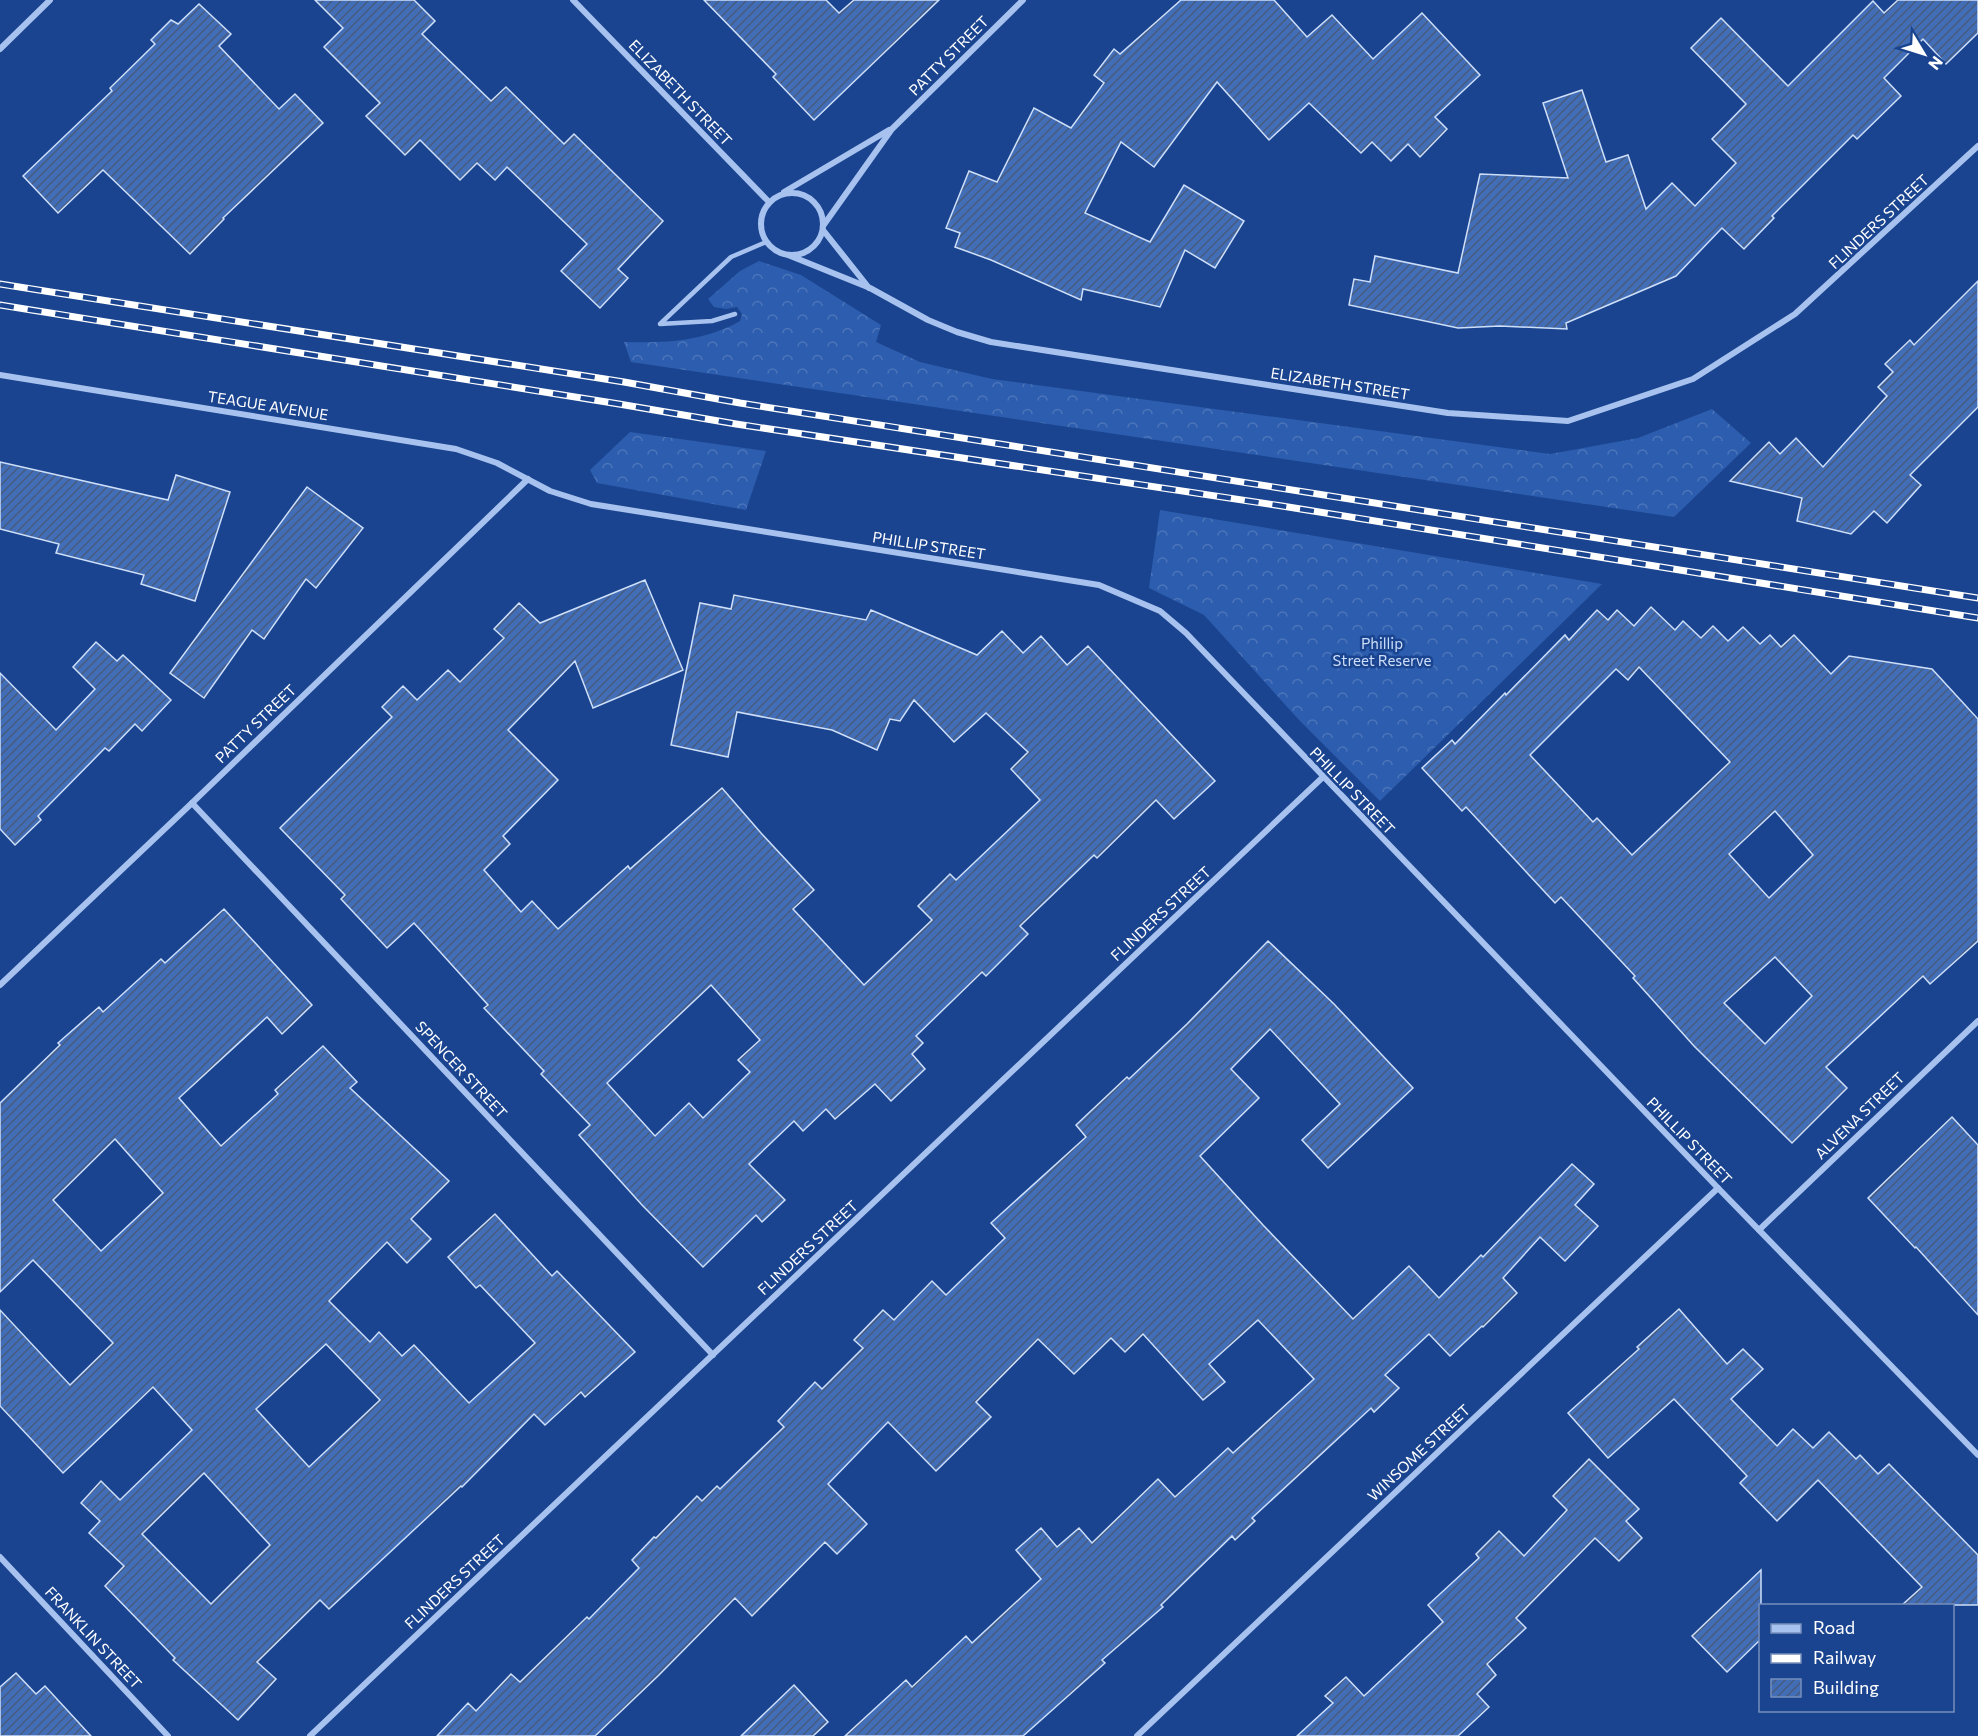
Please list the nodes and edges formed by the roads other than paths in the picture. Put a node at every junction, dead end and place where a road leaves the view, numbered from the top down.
1 (50, 0) edge
2 (573, 0) edge
3 (1023, 0) edge
4 (0, 49) edge
5 (892, 129) junction
6 (1978, 146) edge
7 (775, 197) junction
8 (769, 202) junction
9 (823, 228) junction
10 (766, 242) junction
11 (788, 255) junction
12 (870, 288) junction
13 (1795, 314) joint
14 (735, 315) dead end
15 (0, 375) edge
16 (528, 479) junction
17 (1323, 777) junction
18 (192, 803) junction
19 (0, 985) edge
20 (1978, 1021) edge
21 (1718, 1188) junction
22 (1759, 1230) junction
23 (713, 1354) junction
24 (1978, 1455) edge
25 (0, 1557) edge
26 (168, 1736) edge
27 (310, 1736) edge
28 (1137, 1736) edge

1 - 4 street
2 - 8 street, ELIZABETH STREET
3 - 5 street, PATTY STREET
5 - 7 street, PATTY STREET
5 - 9 street, PATTY STREET
6 - 13 street, FLINDERS STREET
7 - 8 street
7 - 9 street
8 - 10 street
9 - 11 street
9 - 12 street, ELIZABETH STREET
10 - 11 street
10 - 14 lane
11 - 12 street, ELIZABETH STREET
12 - 13 street, ELIZABETH STREET
15 - 16 street, TEAGUE AVENUE
16 - 17 street, PHILLIP STREET
16 - 18 street, PATTY STREET
17 - 21 street, PHILLIP STREET
17 - 23 street, FLINDERS STREET
18 - 19 street, PATTY STREET
18 - 23 street, SPENCER STREET
20 - 22 street, ALVENA STREET
21 - 22 street, PHILLIP STREET
21 - 28 street, WINSOME STREET
22 - 24 street, PHILLIP STREET
23 - 27 street, FLINDERS STREET
25 - 26 street, FRANKLIN STREET

